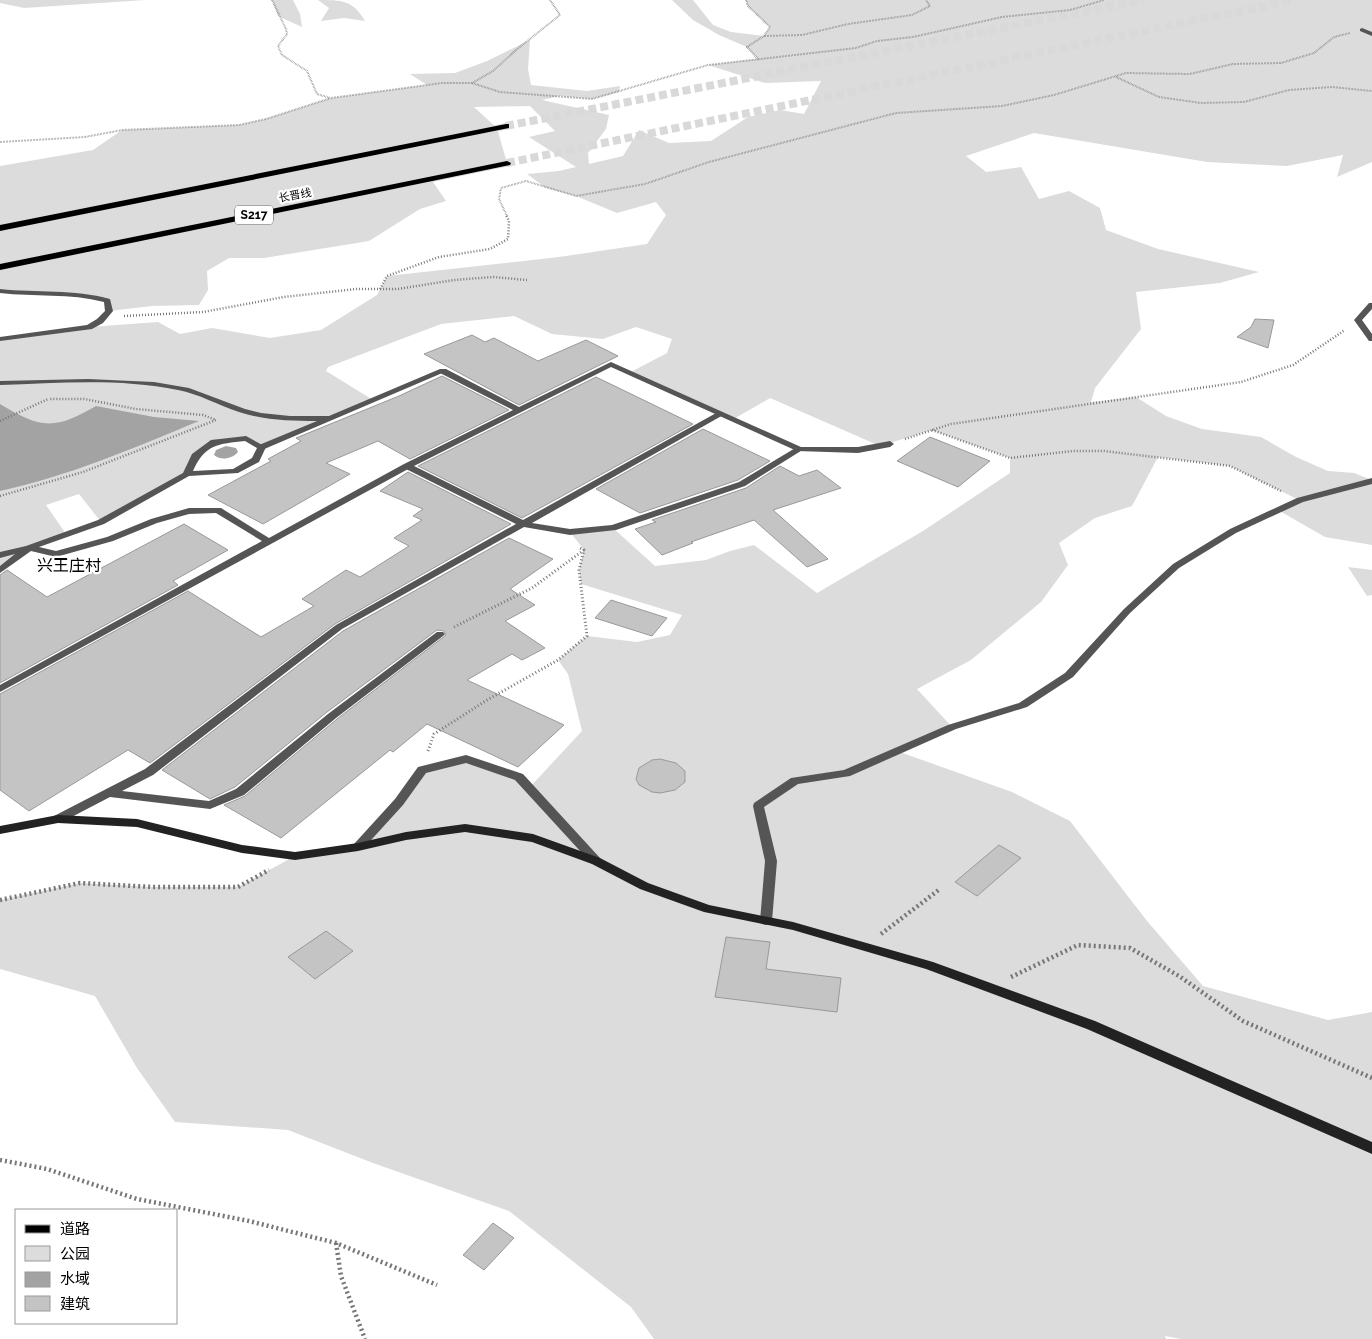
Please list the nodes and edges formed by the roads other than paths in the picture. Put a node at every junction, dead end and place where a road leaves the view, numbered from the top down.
1 (1362, 30) road end
2 (1372, 34) edge
3 (506, 126) tunnel mouth
4 (507, 163) tunnel mouth
5 (0, 228) edge
6 (0, 267) edge
7 (0, 291) edge
8 (1372, 305) edge
9 (0, 339) edge
10 (1372, 339) edge
11 (0, 383) edge
12 (519, 410) junction
13 (721, 414) junction
14 (328, 418) junction
15 (890, 444) road end
16 (262, 447) junction
17 (800, 449) junction
18 (407, 466) junction
19 (187, 474) junction
20 (1372, 481) edge
21 (523, 524) junction
22 (268, 541) junction
23 (29, 548) junction
24 (0, 555) edge
25 (0, 570) edge
26 (440, 634) road end
27 (0, 689) edge
28 (109, 792) junction
29 (58, 819) junction
30 (0, 830) edge
31 (358, 847) junction
32 (596, 861) junction
33 (766, 921) junction
34 (1372, 1148) edge

1 - 2 street
3 - 5 main road, 长晋线
4 - 6 main road, 长晋线 / S217
7 - 9 street
8 - 10 street
11 - 14 street
12 - 13 street
12 - 14 street
12 - 18 street
13 - 17 street
13 - 21 street
14 - 16 street
15 - 17 street
16 - 19 street
16 - 19 street
17 - 21 street
18 - 21 street
18 - 22 street
19 - 23 street
20 - 33 street
21 - 28 street
22 - 23 street
22 - 27 street
23 - 24 street
23 - 25 street
26 - 28 street
28 - 29 street
29 - 30 street
29 - 31 street
31 - 32 street
31 - 32 street
32 - 33 street
33 - 34 street

